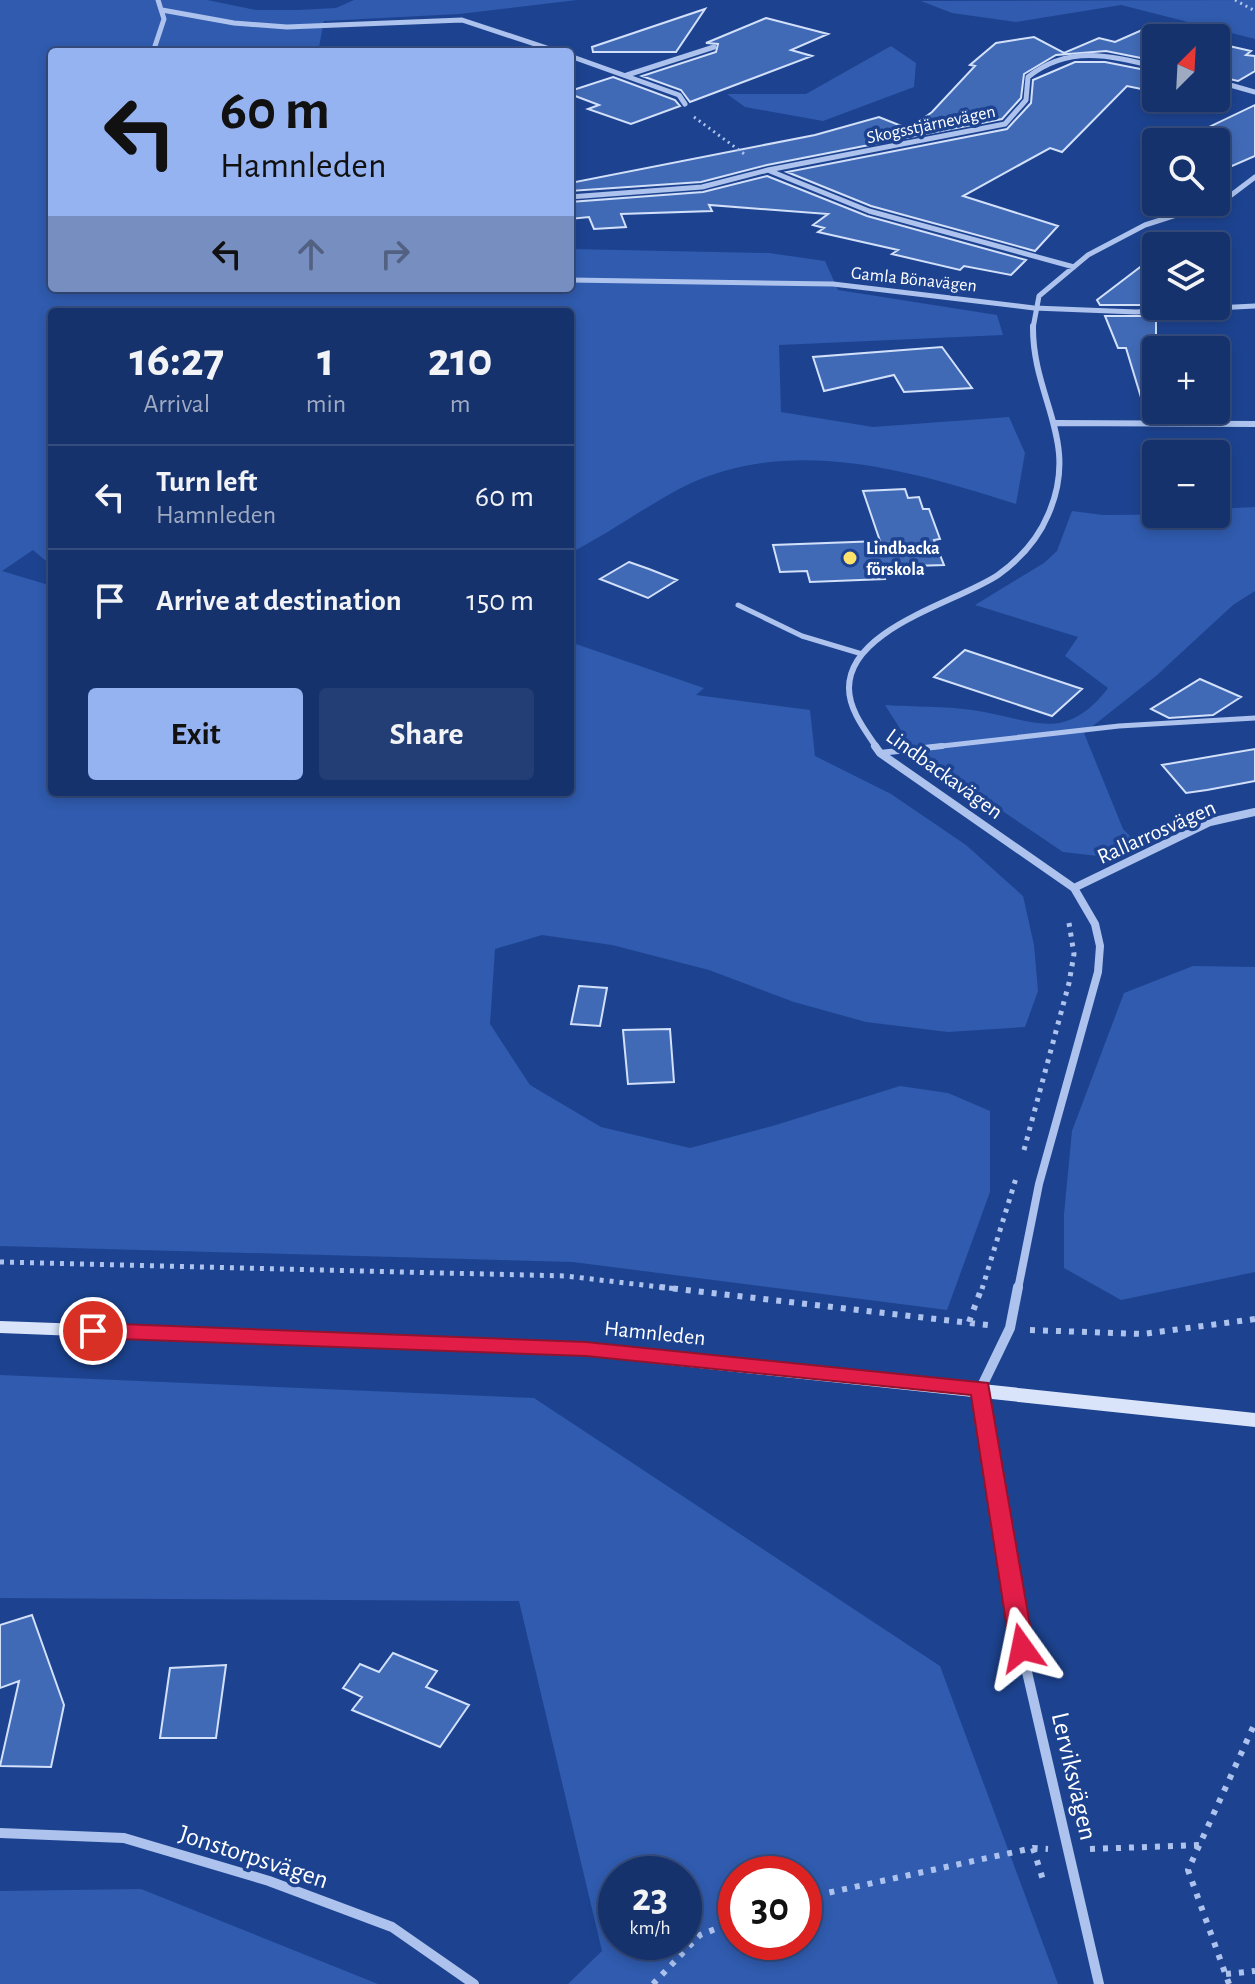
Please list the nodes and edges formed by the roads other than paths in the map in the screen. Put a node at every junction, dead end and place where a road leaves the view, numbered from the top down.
1 (158, 0) edge
2 (162, 10) junction
3 (714, 47) dead end
4 (154, 48) edge
5 (547, 48) edge
6 (574, 57) edge
7 (1142, 64) edge
8 (626, 76) junction
9 (1230, 85) edge
10 (1255, 92) edge
11 (685, 104) road end
12 (768, 170) junction
13 (1255, 177) edge
14 (574, 197) edge
15 (1074, 267) junction
16 (574, 280) edge
17 (1255, 306) edge
18 (1034, 308) junction
19 (1056, 423) junction
20 (1255, 424) edge
21 (738, 605) dead end
22 (862, 654) junction
23 (1255, 718) edge
24 (880, 753) junction
25 (1255, 812) edge
26 (1074, 888) junction
27 (0, 1327) edge
28 (981, 1388) junction
29 (1255, 1420) edge
30 (0, 1833) edge
31 (474, 1984) edge
32 (1099, 1984) edge

1 - 2 street
2 - 4 street
2 - 5 street
3 - 8 street
6 - 8 street
7 - 12 street, Skogsstjärnevägen
8 - 11 street
9 - 10 street
12 - 14 street, Skogsstjärnevägen
12 - 15 street
13 - 15 street
15 - 18 street
16 - 18 street, Gamla Bönavägen
17 - 18 street, Gamla Bönavägen
18 - 19 street
19 - 20 street
19 - 22 street
21 - 22 lane
22 - 24 street, Lindbackavägen
23 - 24 lane
24 - 26 street, Lindbackavägen
25 - 26 street, Rallarrosvägen
26 - 28 street, Lindbackavägen
27 - 28 main road, Hamnleden
28 - 29 main road, Hamnleden
28 - 32 street, Lerviksvägen
30 - 31 street, Jonstorpsvägen

